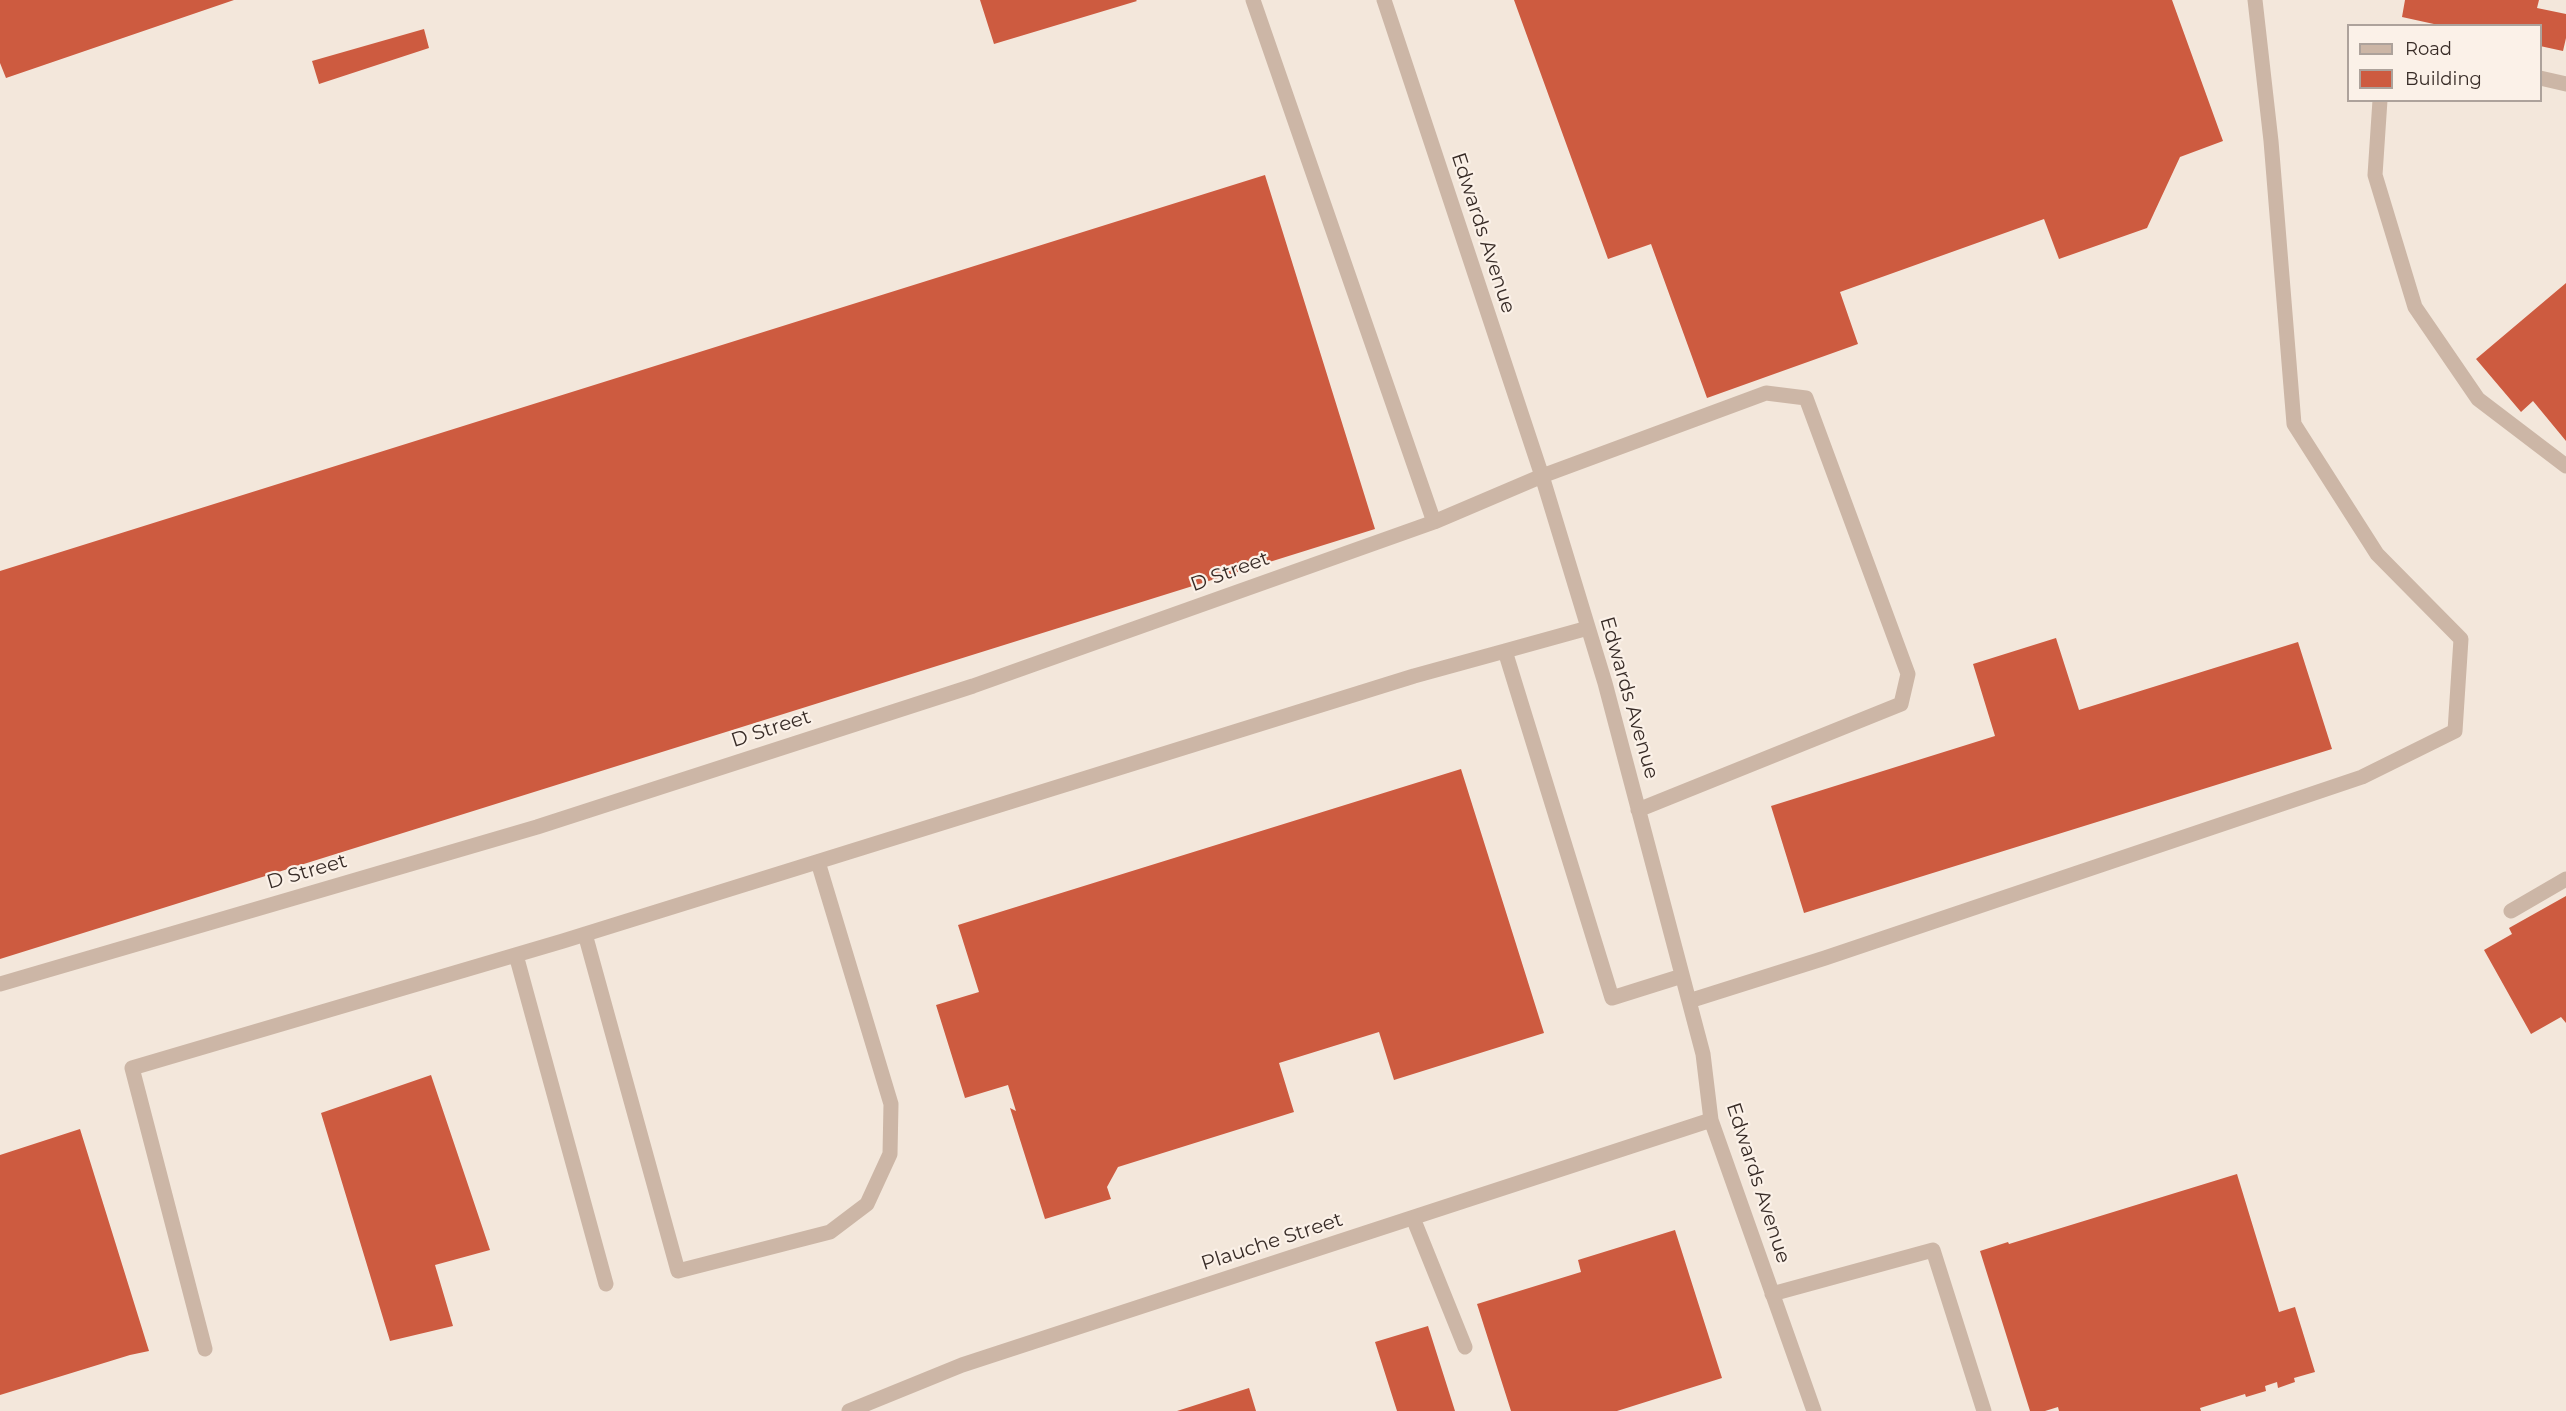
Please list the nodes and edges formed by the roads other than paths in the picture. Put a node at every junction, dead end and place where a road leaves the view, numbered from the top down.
1 (1253, 0) edge
2 (1384, 0) edge
3 (2255, 0) edge
4 (2542, 78) edge
5 (2566, 84) edge
6 (2380, 102) edge
7 (2566, 466) edge
8 (1542, 476) junction
9 (1434, 522) junction
10 (1588, 628) junction
11 (1505, 651) junction
12 (1638, 810) junction
13 (818, 862) junction
14 (2566, 879) edge
15 (2511, 911) dead end
16 (585, 934) junction
17 (516, 955) junction
18 (1682, 976) junction
19 (0, 984) edge
20 (1689, 1001) junction
21 (1711, 1120) junction
22 (1413, 1218) junction
23 (606, 1284) dead end
24 (1772, 1294) junction
25 (1465, 1347) dead end
26 (205, 1349) dead end
27 (849, 1411) edge
28 (1814, 1411) edge
29 (1984, 1411) edge

1 - 9 street
2 - 8 street, Edwards Avenue
3 - 20 street
4 - 5 street
6 - 7 street
8 - 9 street, D Street
8 - 10 street, Edwards Avenue
8 - 12 street, D Street
9 - 19 street, D Street
10 - 11 street
10 - 12 street, Edwards Avenue
11 - 13 street
11 - 18 street
12 - 18 street, Edwards Avenue
13 - 16 street
13 - 16 street
14 - 15 street
16 - 17 street
17 - 23 street
17 - 26 street
18 - 20 street, Edwards Avenue
20 - 21 street, Edwards Avenue
21 - 22 street, Plauche Street
21 - 24 street, Edwards Avenue
22 - 25 street
22 - 27 street, Plauche Street
24 - 28 street, Edwards Avenue
24 - 29 street

